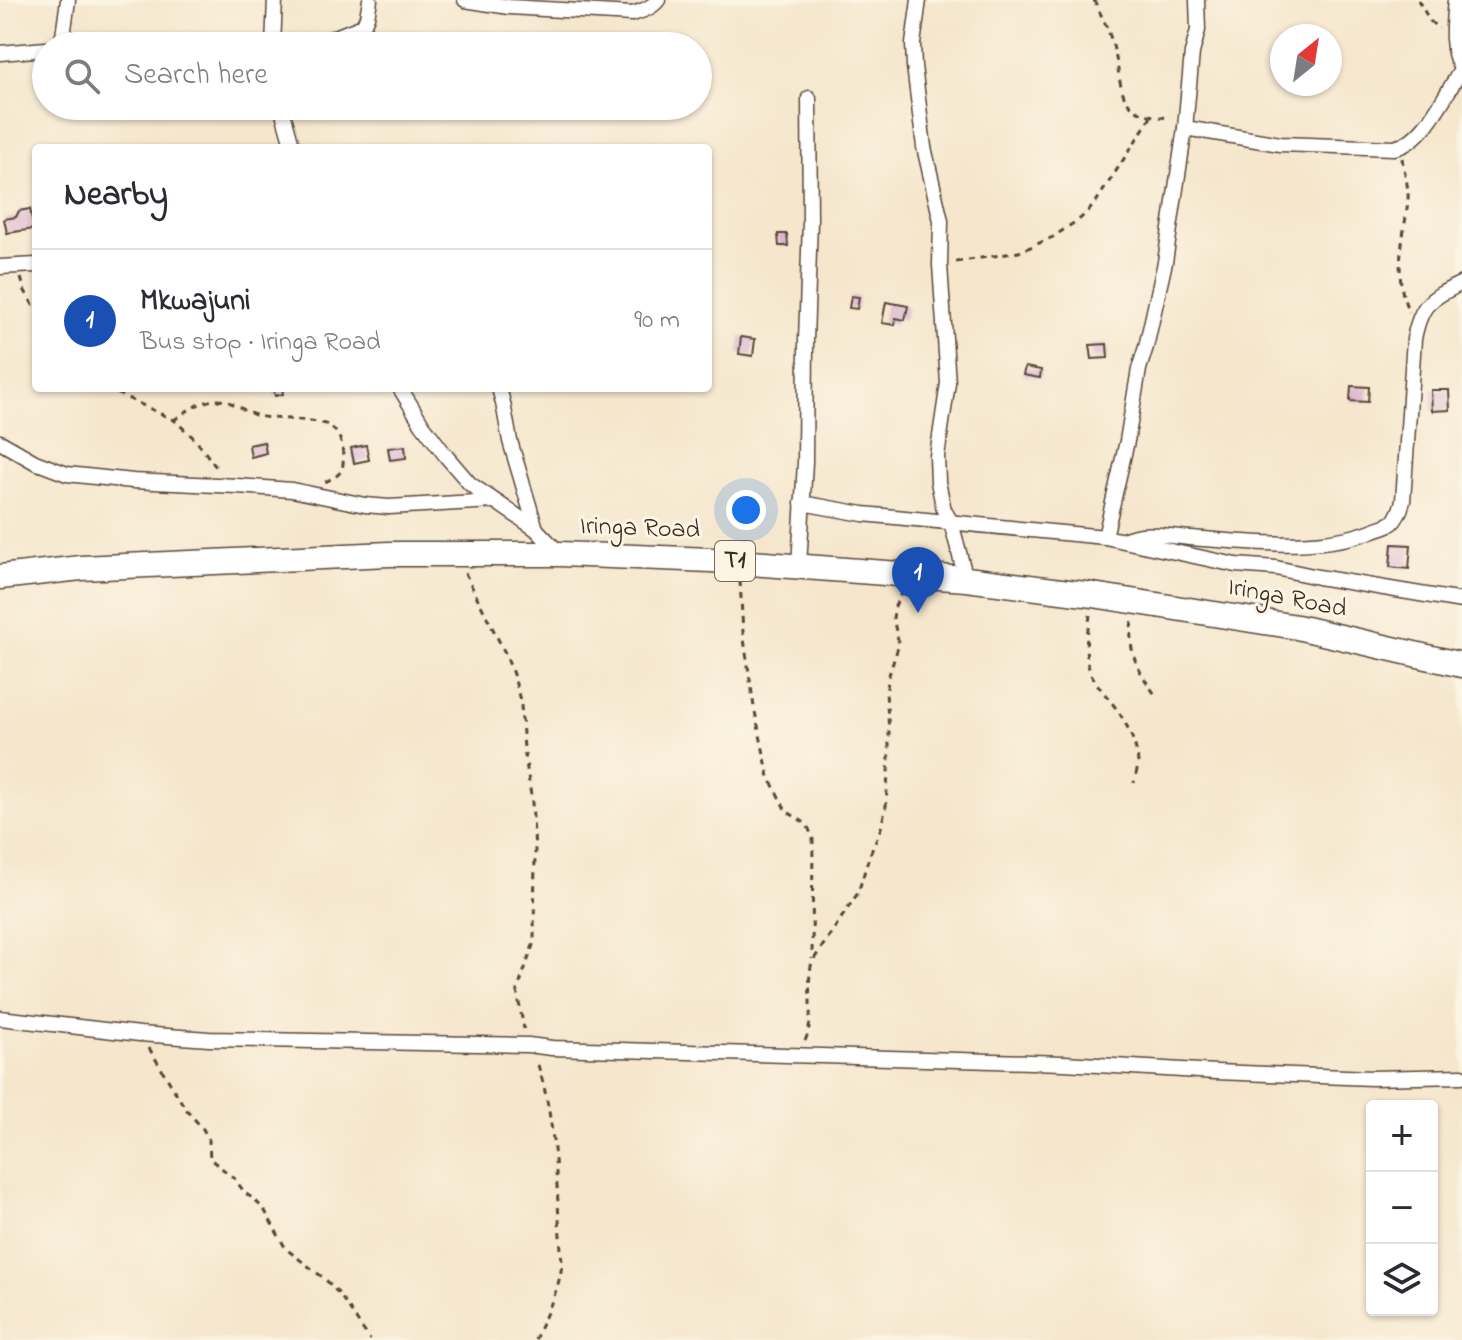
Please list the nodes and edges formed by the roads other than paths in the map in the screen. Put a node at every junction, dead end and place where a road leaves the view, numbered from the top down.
1 (68, 0) edge
2 (275, 0) edge
3 (370, 0) edge
4 (465, 0) edge
5 (658, 0) edge
6 (919, 0) edge
7 (1197, 0) edge
8 (1455, 0) edge
9 (552, 5) edge
10 (64, 32) edge
11 (274, 32) edge
12 (348, 32) edge
13 (32, 50) edge
14 (0, 53) edge
15 (1462, 70) edge
16 (809, 98) dead end
17 (285, 120) edge
18 (1186, 124) junction
19 (292, 144) edge
20 (32, 265) edge
21 (0, 267) edge
22 (1462, 283) edge
23 (402, 392) edge
24 (500, 392) edge
25 (0, 442) edge
26 (493, 501) junction
27 (802, 503) junction
28 (951, 522) junction
29 (536, 529) junction
30 (1105, 537) junction
31 (1123, 540) junction
32 (560, 554) junction
33 (799, 566) junction
34 (0, 577) edge
35 (966, 579) junction
36 (1462, 601) edge
37 (1462, 665) edge
38 (0, 1018) edge
39 (1462, 1076) edge

1 - 10 street
2 - 11 street
3 - 12 street
4 - 9 street
5 - 9 street
6 - 28 street
7 - 18 street
8 - 15 street
13 - 14 street
15 - 18 street
16 - 27 street
17 - 19 street
18 - 30 street
20 - 21 street
22 - 31 street
23 - 26 street
24 - 29 street
25 - 26 street
26 - 29 street
27 - 28 street
27 - 33 street
28 - 30 street
28 - 35 street
29 - 32 street
30 - 31 street
31 - 36 street
32 - 33 highway, Iringa Road / T1
32 - 34 highway, Iringa Road / T1
33 - 35 highway, Iringa Road / T1
35 - 37 highway, Iringa Road / T1
38 - 39 street

